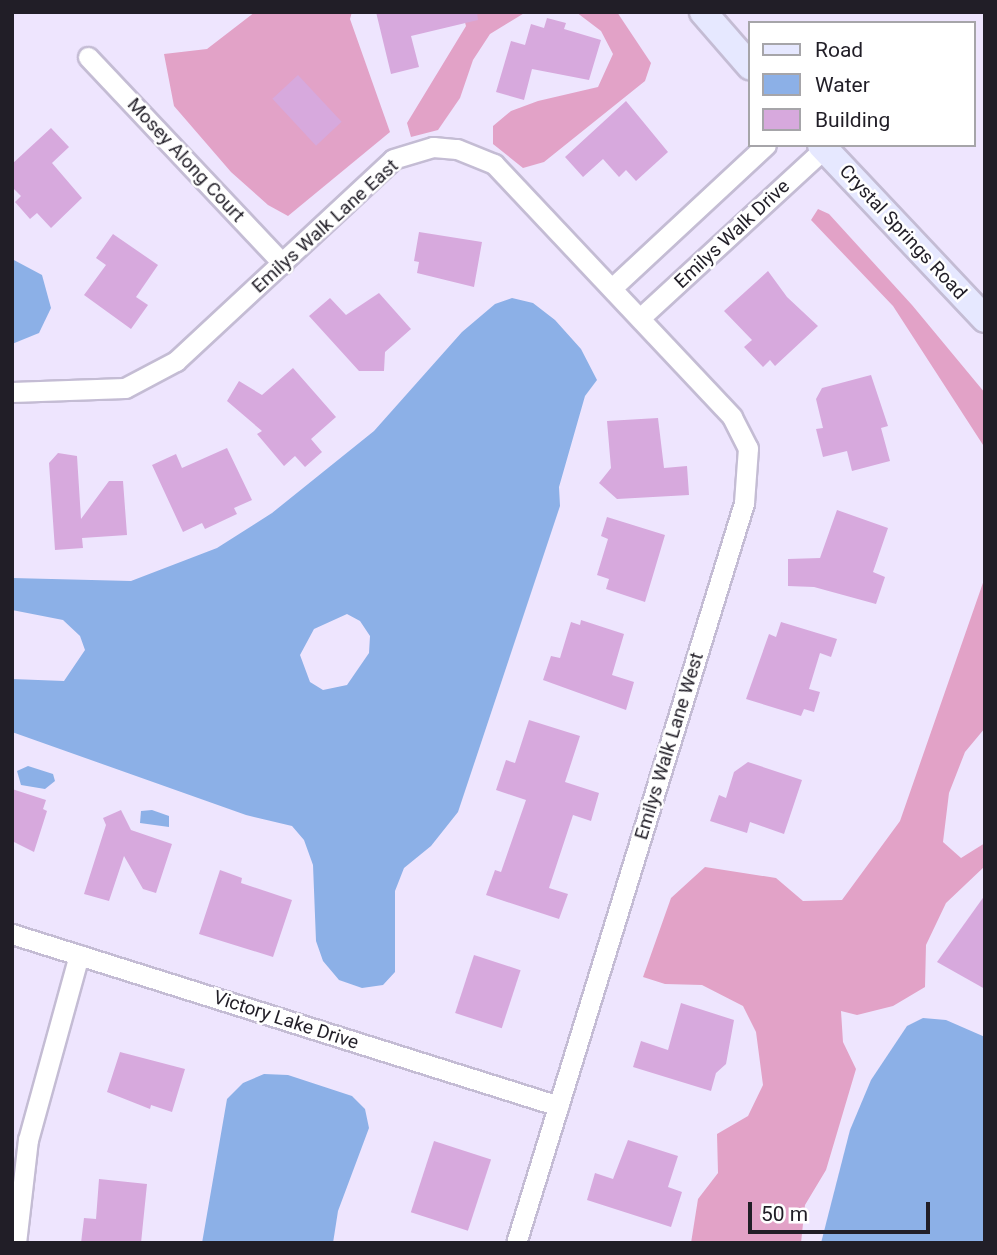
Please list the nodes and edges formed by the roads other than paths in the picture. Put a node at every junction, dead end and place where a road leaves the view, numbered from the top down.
1 (703, 12) edge
2 (89, 57) dead end
3 (748, 64) edge
4 (764, 147) edge
5 (822, 147) edge
6 (283, 264) junction
7 (612, 288) junction
8 (640, 318) junction
9 (985, 319) edge
10 (12, 392) edge
11 (12, 934) edge
12 (79, 955) junction
13 (559, 1106) junction
14 (16, 1243) edge
15 (516, 1243) edge

1 - 3 street
2 - 6 street, Mosey Along Court
4 - 7 street
5 - 8 street, Emilys Walk Drive
5 - 9 street, Crystal Springs Road
6 - 7 street, Emilys Walk Lane East
6 - 10 street, Emilys Walk Lane East
7 - 8 street, Emilys Walk Lane West
8 - 13 street, Emilys Walk Lane West
11 - 12 street, Victory Lake Drive
12 - 13 street, Victory Lake Drive
12 - 14 street
13 - 15 street, Emilys Walk Lane West

